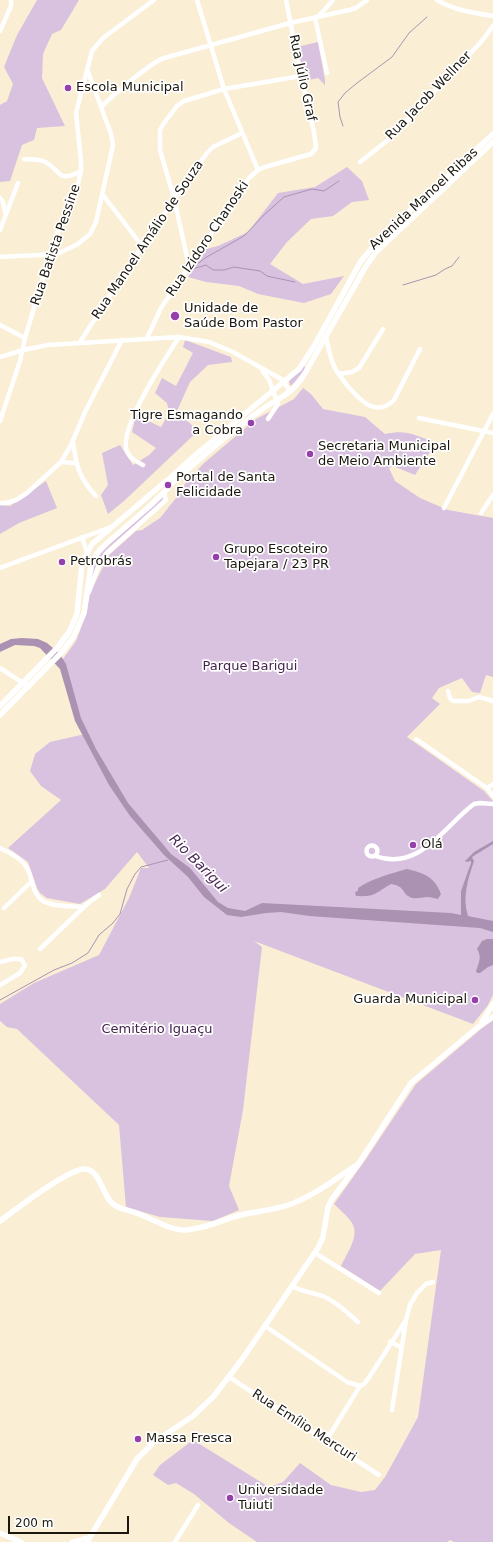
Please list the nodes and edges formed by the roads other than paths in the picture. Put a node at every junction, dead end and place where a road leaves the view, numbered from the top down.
1 (11, 0) edge
2 (154, 0) edge
3 (197, 0) edge
4 (286, 0) edge
5 (333, 0) edge
6 (367, 0) edge
7 (437, 0) edge
8 (493, 16) edge
9 (316, 17) junction
10 (290, 23) junction
11 (493, 26) edge
12 (0, 31) edge
13 (210, 46) junction
14 (87, 69) junction
15 (327, 73) dead end
16 (301, 76) junction
17 (224, 89) junction
18 (101, 107) junction
19 (242, 133) junction
20 (493, 134) edge
21 (493, 142) edge
22 (312, 154) joint
23 (475, 155) junction
24 (24, 159) dead end
25 (360, 162) dead end
26 (461, 163) junction
27 (464, 169) junction
28 (258, 170) junction
29 (80, 171) junction
30 (18, 183) dead end
31 (103, 195) junction
32 (0, 198) edge
33 (174, 198) junction
34 (6, 214) junction
35 (390, 229) junction
36 (0, 230) edge
37 (388, 240) junction
38 (142, 246) junction
39 (50, 254) junction
40 (0, 257) edge
41 (189, 266) junction
42 (0, 325) edge
43 (326, 325) junction
44 (383, 329) dead end
45 (326, 336) junction
46 (179, 337) junction
47 (25, 338) junction
48 (147, 338) junction
49 (122, 340) junction
50 (80, 342) junction
51 (314, 346) junction
52 (420, 349) dead end
53 (23, 350) junction
54 (0, 357) edge
55 (313, 359) junction
56 (261, 368) junction
57 (339, 374) junction
58 (285, 381) junction
59 (273, 391) junction
60 (290, 392) junction
61 (278, 401) junction
62 (493, 414) edge
63 (419, 418) dead end
64 (268, 419) dead end
65 (0, 421) edge
66 (485, 431) junction
67 (493, 433) edge
68 (73, 441) junction
69 (61, 462) junction
70 (75, 463) junction
71 (143, 465) dead end
72 (167, 485) junction
73 (493, 495) edge
74 (96, 496) dead end
75 (0, 503) edge
76 (444, 508) dead end
77 (481, 513) dead end
78 (112, 526) junction
79 (82, 537) junction
80 (87, 552) junction
81 (0, 568) edge
82 (59, 650) junction
83 (0, 668) edge
84 (26, 685) junction
85 (448, 691) dead end
86 (493, 701) edge
87 (0, 706) edge
88 (0, 715) edge
89 (416, 739) dead end
90 (493, 784) edge
91 (487, 788) junction
92 (493, 796) edge
93 (493, 804) edge
94 (0, 848) edge
95 (375, 856) dead end
96 (32, 881) junction
97 (100, 895) dead end
98 (4, 908) dead end
99 (83, 908) junction
100 (40, 949) dead end
101 (0, 962) edge
102 (0, 984) edge
103 (493, 1004) edge
104 (493, 1017) edge
105 (478, 1027) junction
106 (359, 1163) junction
107 (0, 1221) edge
108 (315, 1253) junction
109 (433, 1282) dead end
110 (292, 1286) junction
111 (379, 1293) dead end
112 (406, 1320) junction
113 (358, 1322) dead end
114 (265, 1326) junction
115 (390, 1342) junction
116 (402, 1347) junction
117 (229, 1377) junction
118 (360, 1386) junction
119 (392, 1410) dead end
120 (326, 1441) junction
121 (379, 1475) dead end
122 (198, 1505) dead end
123 (0, 1533) edge
124 (87, 1540) edge
125 (21, 1542) edge
126 (72, 1542) edge
127 (175, 1542) edge

1 - 12 street
2 - 14 street, Rua Batista Pessine
3 - 13 street
4 - 10 street, Rua Júlio Graf
5 - 9 street
6 - 9 street
7 - 8 street
9 - 10 street
9 - 15 street
10 - 13 street
10 - 16 street, Rua Júlio Graf
11 - 25 street, Rua Jacob Wellner
13 - 17 street
13 - 18 street
14 - 18 street
14 - 29 street, Rua Batista Pessine
16 - 17 street
16 - 22 street, Rua Júlio Graf
17 - 19 street
17 - 33 street
18 - 31 street
19 - 28 street
19 - 33 street, Rua Manoel Amálio de Souza
20 - 23 main road, Avenida Manoel Ribas
21 - 23 main road, Avenida Manoel Ribas
22 - 28 street, Rua Izidoro Chanoski
23 - 26 main road, Avenida Manoel Ribas
23 - 27 main road, Avenida Manoel Ribas
24 - 29 street
26 - 27 main road
26 - 35 main road, Avenida Manoel Ribas
27 - 37 main road, Avenida Manoel Ribas
28 - 41 street, Rua Izidoro Chanoski
29 - 39 street, Rua Batista Pessine
30 - 34 street
31 - 38 street
31 - 39 street
32 - 34 street
33 - 38 street, Rua Manoel Amálio de Souza
33 - 41 street
34 - 36 street
35 - 37 main road
35 - 43 main road, Avenida Manoel Ribas
37 - 45 main road, Avenida Manoel Ribas
38 - 50 street, Rua Manoel Amálio de Souza
39 - 40 street
39 - 47 street, Rua Batista Pessine
41 - 48 street, Rua Izidoro Chanoski
42 - 47 street
43 - 45 main road
43 - 51 main road, Avenida Manoel Ribas
44 - 57 street
45 - 55 main road, Avenida Manoel Ribas
45 - 57 street
46 - 48 street
46 - 56 street
46 - 71 street
47 - 53 street, Rua Batista Pessine
48 - 49 street
49 - 50 street
49 - 68 street
50 - 53 street
51 - 55 main road
51 - 58 main road, Avenida Manoel Ribas
52 - 57 street
53 - 54 street
53 - 65 street, Rua Batista Pessine
55 - 60 main road, Avenida Manoel Ribas
56 - 58 street
56 - 59 street
58 - 59 main road, Avenida Manoel Ribas
58 - 60 street
59 - 61 street
59 - 72 main road, Avenida Manoel Ribas
60 - 61 main road, Avenida Manoel Ribas
61 - 64 street
61 - 72 main road, Avenida Manoel Ribas
62 - 66 street
63 - 66 street
66 - 67 street
66 - 76 street
68 - 69 street
68 - 70 street
69 - 70 street
69 - 75 street
70 - 74 street
72 - 78 main road, Avenida Manoel Ribas
72 - 82 main road, Avenida Manoel Ribas
73 - 77 street
78 - 79 street
78 - 80 main road, Avenida Manoel Ribas
79 - 80 street
79 - 81 street
80 - 82 main road, Avenida Manoel Ribas
82 - 84 main road, Avenida Manoel Ribas
82 - 84 main road, Avenida Manoel Ribas
83 - 84 street
84 - 87 main road, Avenida Manoel Ribas
84 - 88 main road
85 - 86 street
89 - 91 street
90 - 91 street
91 - 92 street
93 - 95 street
94 - 96 street
96 - 98 street
96 - 99 street
97 - 99 street
99 - 100 street
101 - 102 street
103 - 105 main road
104 - 105 main road
105 - 106 main road
106 - 107 main road
106 - 108 main road
108 - 110 main road
108 - 111 street
109 - 112 street
110 - 113 street
110 - 114 main road
112 - 115 street
112 - 116 street
114 - 117 main road
114 - 118 street
115 - 116 street
115 - 118 street
116 - 119 street
117 - 120 street, Rua Emílio Mercuri
117 - 124 main road
118 - 120 street
120 - 121 street, Rua Emílio Mercuri
122 - 127 street
123 - 125 main road
124 - 126 street

